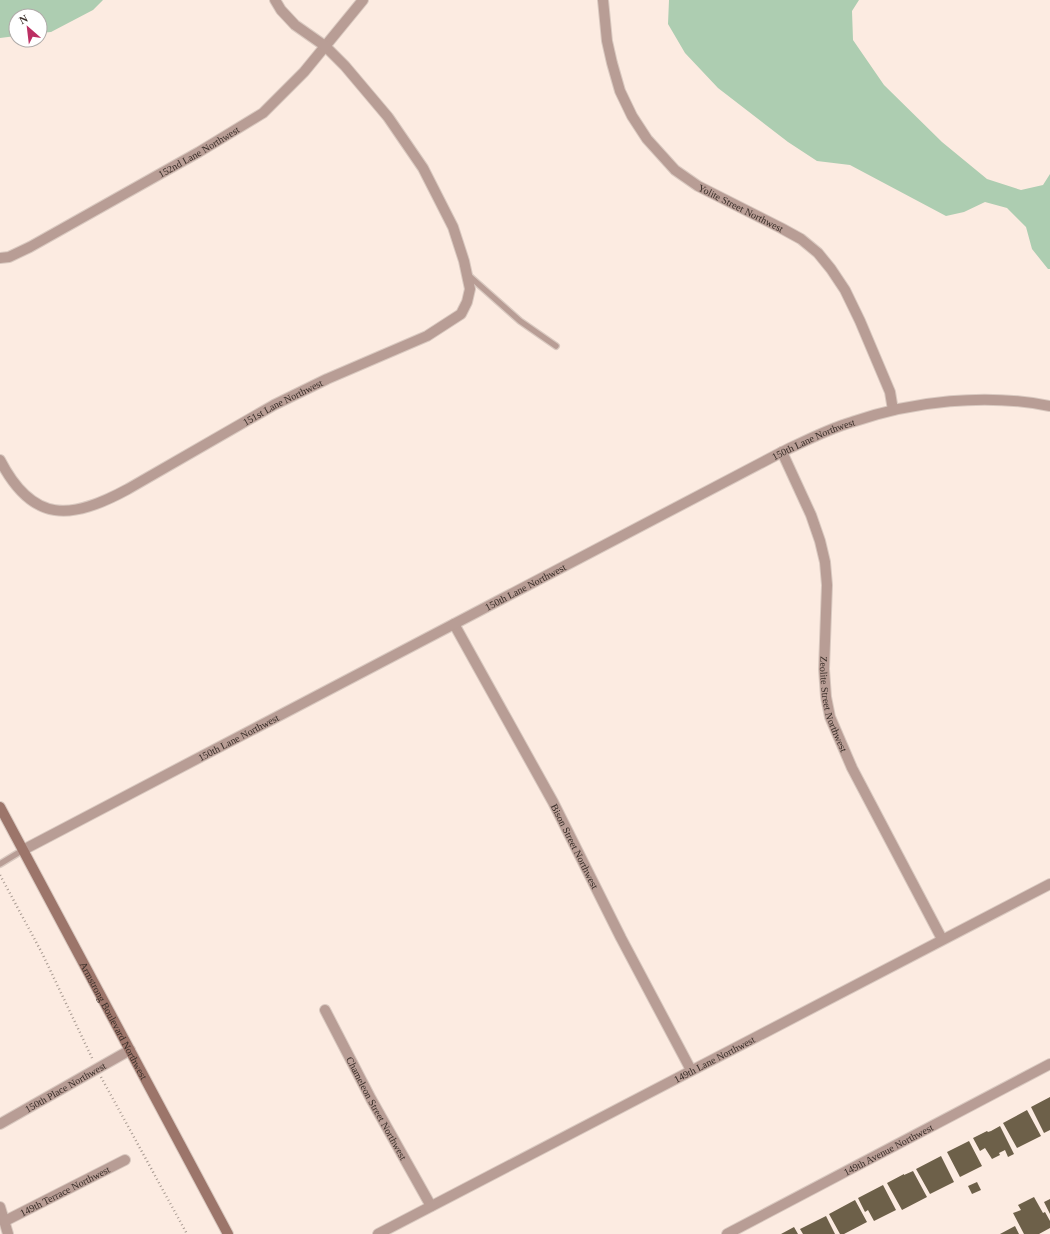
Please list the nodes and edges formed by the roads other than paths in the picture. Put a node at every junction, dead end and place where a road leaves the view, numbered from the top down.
1 (275, 0) edge
2 (363, 0) edge
3 (603, 0) edge
4 (325, 46) junction
5 (0, 258) edge
6 (467, 274) junction
7 (556, 346) dead end
8 (1050, 406) edge
9 (893, 410) junction
10 (782, 452) junction
11 (0, 460) edge
12 (454, 624) junction
13 (0, 807) edge
14 (24, 850) junction
15 (0, 864) edge
16 (1050, 884) edge
17 (942, 939) junction
18 (325, 1010) dead end
19 (130, 1050) junction
20 (1050, 1064) edge
21 (691, 1070) junction
22 (0, 1124) edge
23 (125, 1160) dead end
24 (431, 1206) junction
25 (0, 1207) edge
26 (5, 1221) junction
27 (8, 1234) edge
28 (228, 1234) edge
29 (378, 1234) edge
30 (727, 1234) edge

1 - 4 street, 151st Lane Northwest
2 - 4 street, 152nd Lane Northwest
3 - 9 street, Yolite Street Northwest
4 - 5 street, 152nd Lane Northwest
4 - 6 street, 151st Lane Northwest
6 - 7 lane
6 - 11 street, 151st Lane Northwest
8 - 9 street, 150th Lane Northwest
9 - 10 street, 150th Lane Northwest
10 - 12 street, 150th Lane Northwest
10 - 17 street, Zeolite Street Northwest
12 - 14 street, 150th Lane Northwest
12 - 21 street, Bison Street Northwest
13 - 14 main road, Armstrong Boulevard Northwest
14 - 15 lane
14 - 19 main road, Armstrong Boulevard Northwest
16 - 17 street, 149th Lane Northwest
17 - 21 street, 149th Lane Northwest
18 - 24 street, Chameleon Street Northwest
19 - 22 street, 150th Place Northwest
19 - 28 main road, Armstrong Boulevard Northwest
20 - 30 street, 149th Avenue Northwest
21 - 24 street, 149th Lane Northwest
23 - 26 street, 149th Terrace Northwest
24 - 29 street, 149th Lane Northwest
25 - 26 street
26 - 27 street

